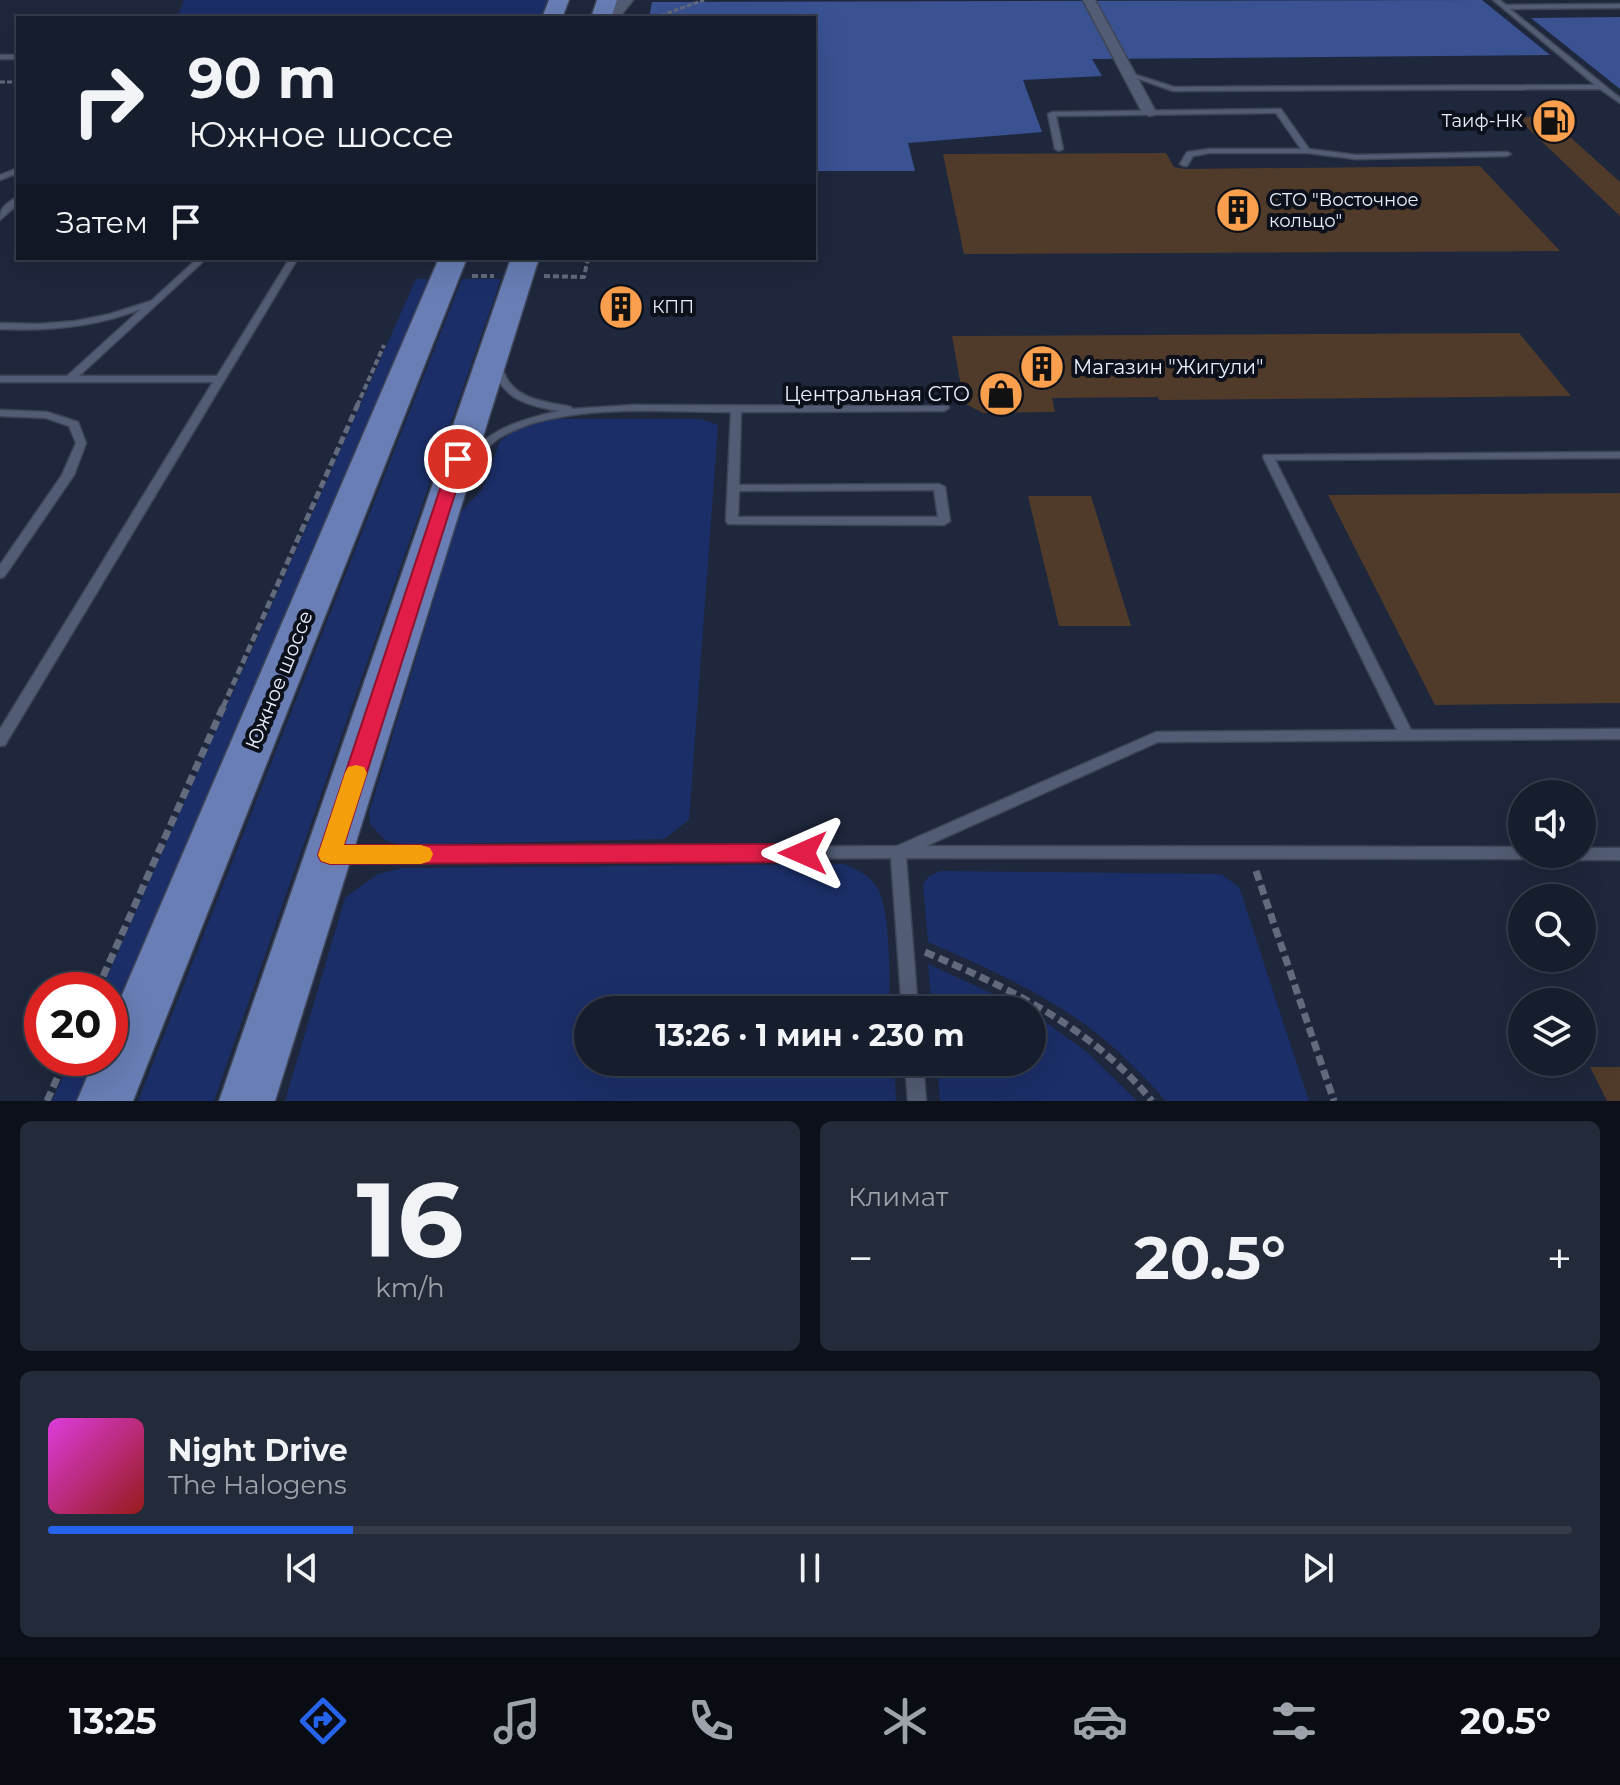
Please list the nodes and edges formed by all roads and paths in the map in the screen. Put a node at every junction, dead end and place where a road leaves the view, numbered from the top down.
1 (624, 0) edge
2 (704, 0) edge
3 (1089, 0) edge
4 (1496, 0) edge
5 (1620, 6) edge
6 (1504, 7) junction
7 (612, 16) edge
8 (660, 16) edge
9 (1128, 74) junction
10 (1602, 87) junction
11 (1620, 101) edge
12 (1149, 112) junction
13 (1059, 149) dead end
14 (1307, 151) junction
15 (1507, 154) dead end
16 (1184, 164) dead end
17 (16, 201) edge
18 (0, 217) edge
19 (201, 260) edge
20 (293, 260) edge
21 (452, 260) edge
22 (524, 260) edge
23 (157, 300) junction
24 (0, 326) edge
25 (389, 334) dead end
26 (494, 352) junction
27 (0, 379) edge
28 (70, 379) junction
29 (221, 379) junction
30 (944, 408) dead end
31 (736, 409) junction
32 (578, 410) junction
33 (0, 413) edge
34 (1620, 455) edge
35 (449, 486) junction
36 (733, 488) junction
37 (0, 574) edge
38 (1620, 734) edge
39 (1407, 736) junction
40 (0, 741) edge
41 (1249, 851) junction
42 (898, 852) junction
43 (1508, 853) edge
44 (1596, 854) edge
45 (1620, 854) edge
46 (330, 855) junction
47 (904, 944) junction
48 (105, 972) edge
49 (909, 996) edge
50 (58, 1076) edge
51 (915, 1076) edge
52 (47, 1101) edge
53 (105, 1101) edge
54 (247, 1101) edge
55 (917, 1101) edge
56 (1152, 1101) edge
57 (1334, 1101) edge

1 - 7 main road
2 - 8 path
3 - 9 street
4 - 6 lane
5 - 6 lane
6 - 10 lane
9 - 10 lane
9 - 12 street
10 - 11 lane
12 - 13 lane
12 - 14 lane
14 - 15 lane
14 - 16 lane
17 - 18 lane
19 - 23 lane
20 - 29 lane
21 - 53 main road, Южное шоссе
22 - 26 main road
23 - 24 lane
23 - 28 lane
25 - 48 path
26 - 32 lane
26 - 35 main road
27 - 28 lane
28 - 29 lane
29 - 40 lane
30 - 31 lane
31 - 32 lane
31 - 36 lane
32 - 35 lane
33 - 37 lane
34 - 39 lane
35 - 46 main road
36 - 36 lane
38 - 39 lane
39 - 42 lane
41 - 42 lane
41 - 43 lane
41 - 57 path
42 - 46 lane
42 - 47 lane
44 - 45 lane
46 - 54 main road
47 - 49 lane
47 - 56 path
50 - 52 path
51 - 55 lane

